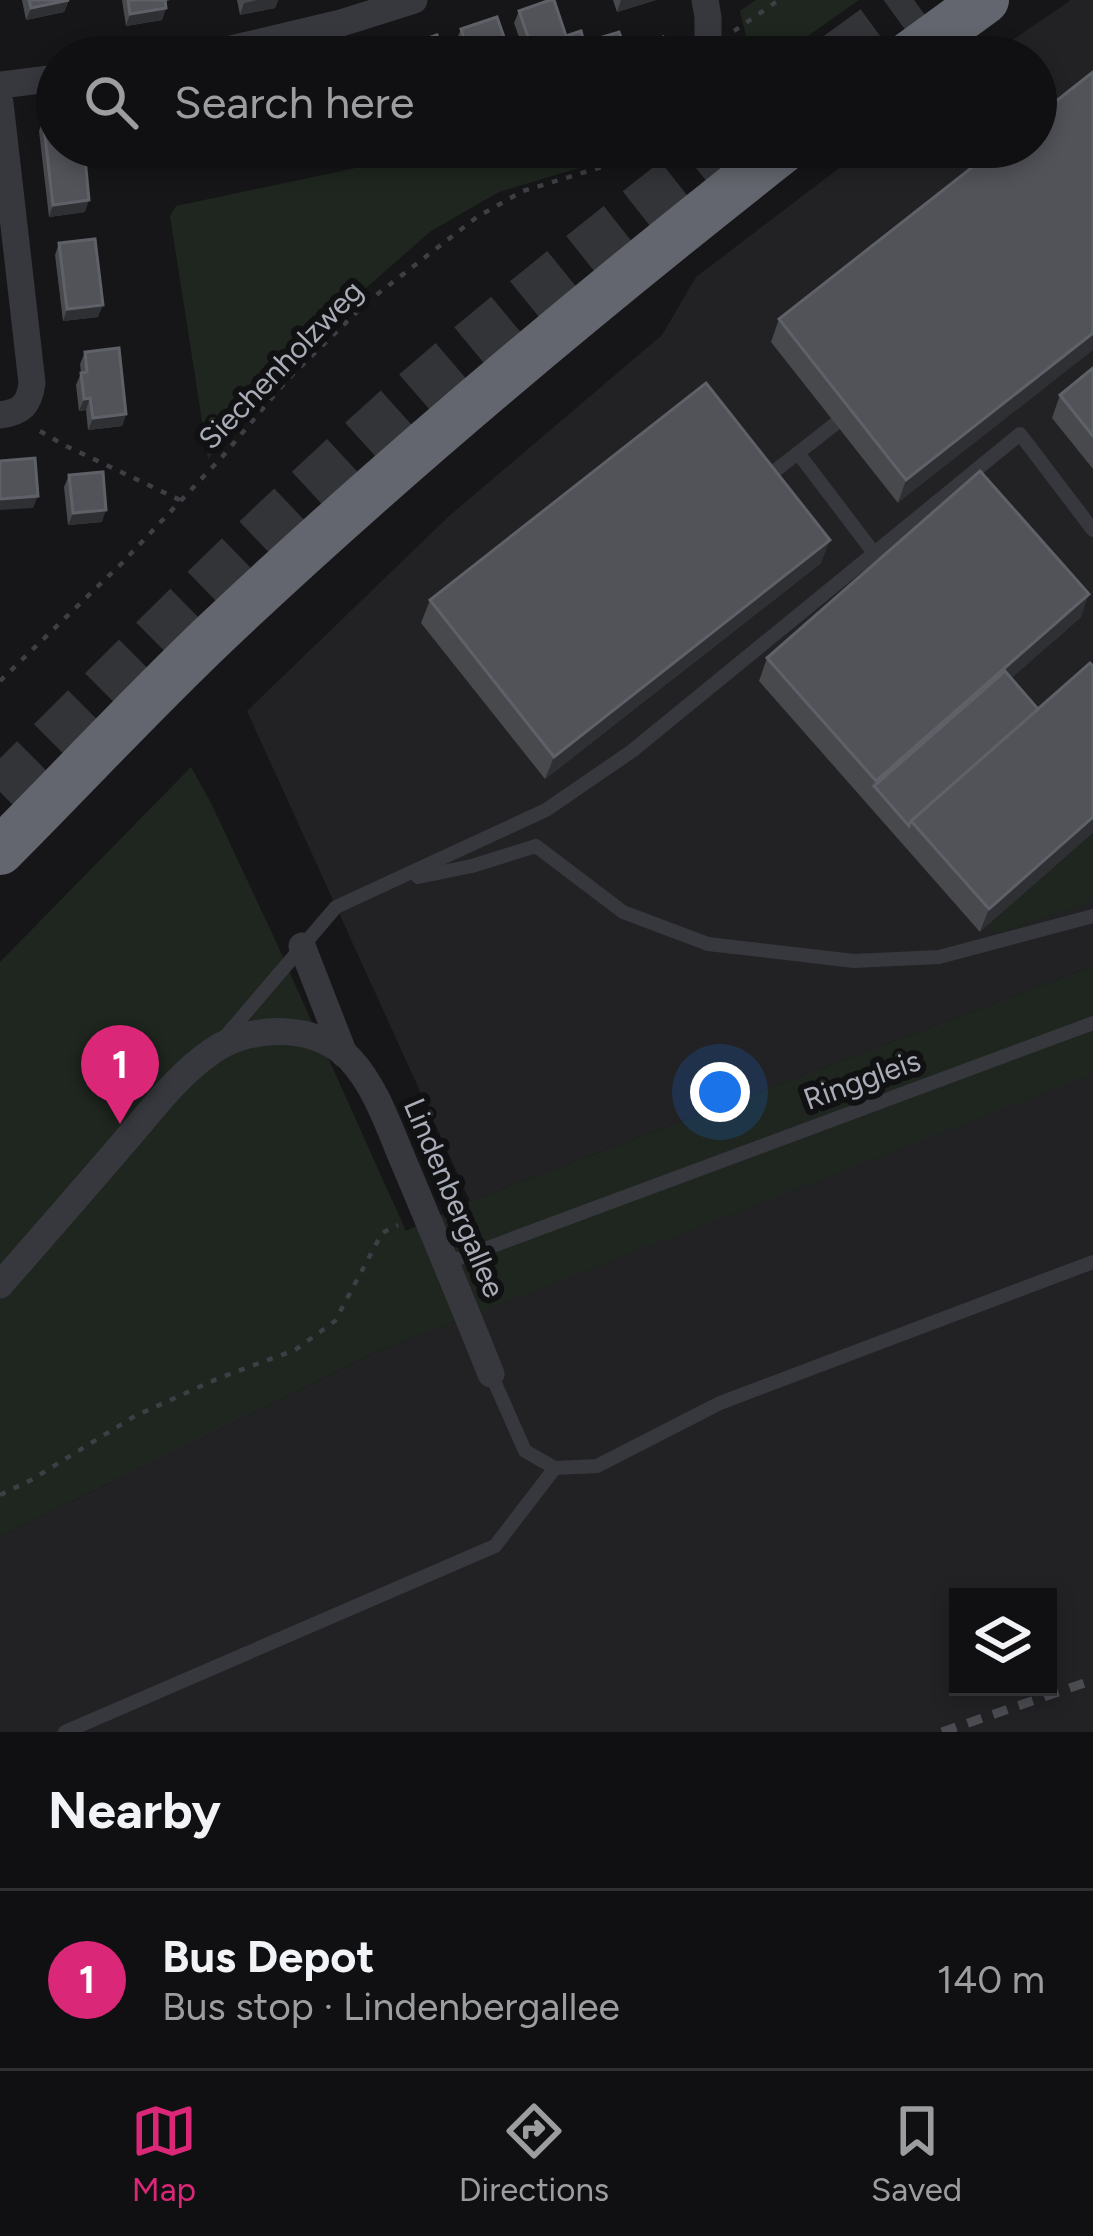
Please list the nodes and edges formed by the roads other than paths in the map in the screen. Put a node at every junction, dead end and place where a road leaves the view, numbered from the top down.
1 (414, 0) edge
2 (705, 0) edge
3 (985, 0) edge
4 (288, 36) edge
5 (708, 36) edge
6 (936, 36) edge
7 (36, 80) edge
8 (0, 85) edge
9 (0, 103) edge
10 (759, 168) edge
11 (9, 414) edge
12 (835, 424) edge
13 (798, 453) junction
14 (759, 484) edge
15 (1093, 530) edge
16 (874, 553) junction
17 (0, 851) edge
18 (389, 883) junction
19 (1093, 916) edge
20 (302, 946) junction
21 (1093, 1023) edge
22 (217, 1047) junction
23 (344, 1054) junction
24 (1093, 1262) edge
25 (447, 1263) junction
26 (0, 1286) edge
27 (490, 1374) joint
28 (555, 1468) junction
29 (65, 1732) edge

1 - 4 street
2 - 5 street
3 - 6 highway
7 - 8 street
9 - 11 street
10 - 17 highway
12 - 13 lane
13 - 14 lane
13 - 16 lane
15 - 16 lane
16 - 18 lane
18 - 19 lane
18 - 20 lane
20 - 22 lane
20 - 23 street, Lindenbergallee
21 - 25 lane, Ringgleis
22 - 23 street
22 - 26 street
23 - 25 street, Lindenbergallee
24 - 28 lane
25 - 27 street, Lindenbergallee
27 - 28 lane
28 - 29 lane

